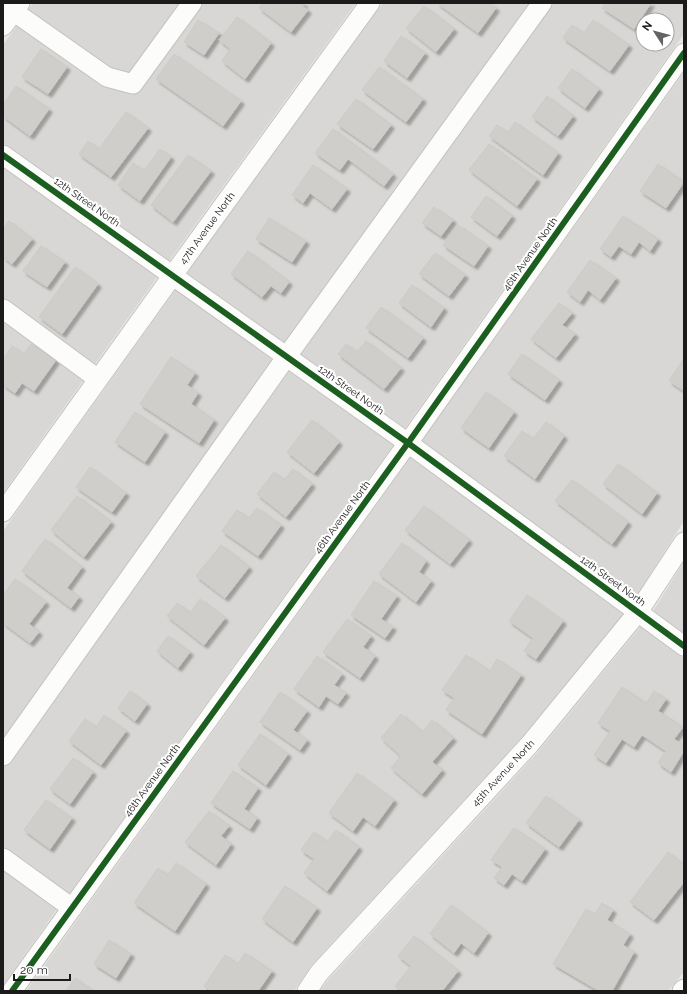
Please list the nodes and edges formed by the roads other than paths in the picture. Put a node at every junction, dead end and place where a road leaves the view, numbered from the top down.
1 (192, 3) edge
2 (370, 3) edge
3 (542, 3) edge
4 (10, 11) edge
5 (684, 53) edge
6 (3, 155) edge
7 (173, 275) junction
8 (3, 309) edge
9 (287, 356) junction
10 (98, 379) junction
11 (408, 443) junction
12 (3, 512) edge
13 (684, 542) edge
14 (638, 612) junction
15 (684, 646) edge
16 (3, 756) edge
17 (3, 858) edge
18 (72, 908) junction
19 (12, 991) edge
20 (307, 991) edge

1 - 4 street
2 - 7 street, 47th Avenue North
3 - 9 street
5 - 11 street, 46th Avenue North
6 - 7 street, 12th Street North
7 - 9 street, 12th Street North
7 - 10 street, 47th Avenue North
8 - 10 street
9 - 11 street, 12th Street North
9 - 16 street
10 - 12 street, 47th Avenue North
11 - 14 street, 12th Street North
11 - 18 street, 46th Avenue North
13 - 14 street, 45th Avenue North
14 - 15 street, 12th Street North
14 - 20 street, 45th Avenue North
17 - 18 street
18 - 19 street, 46th Avenue North

